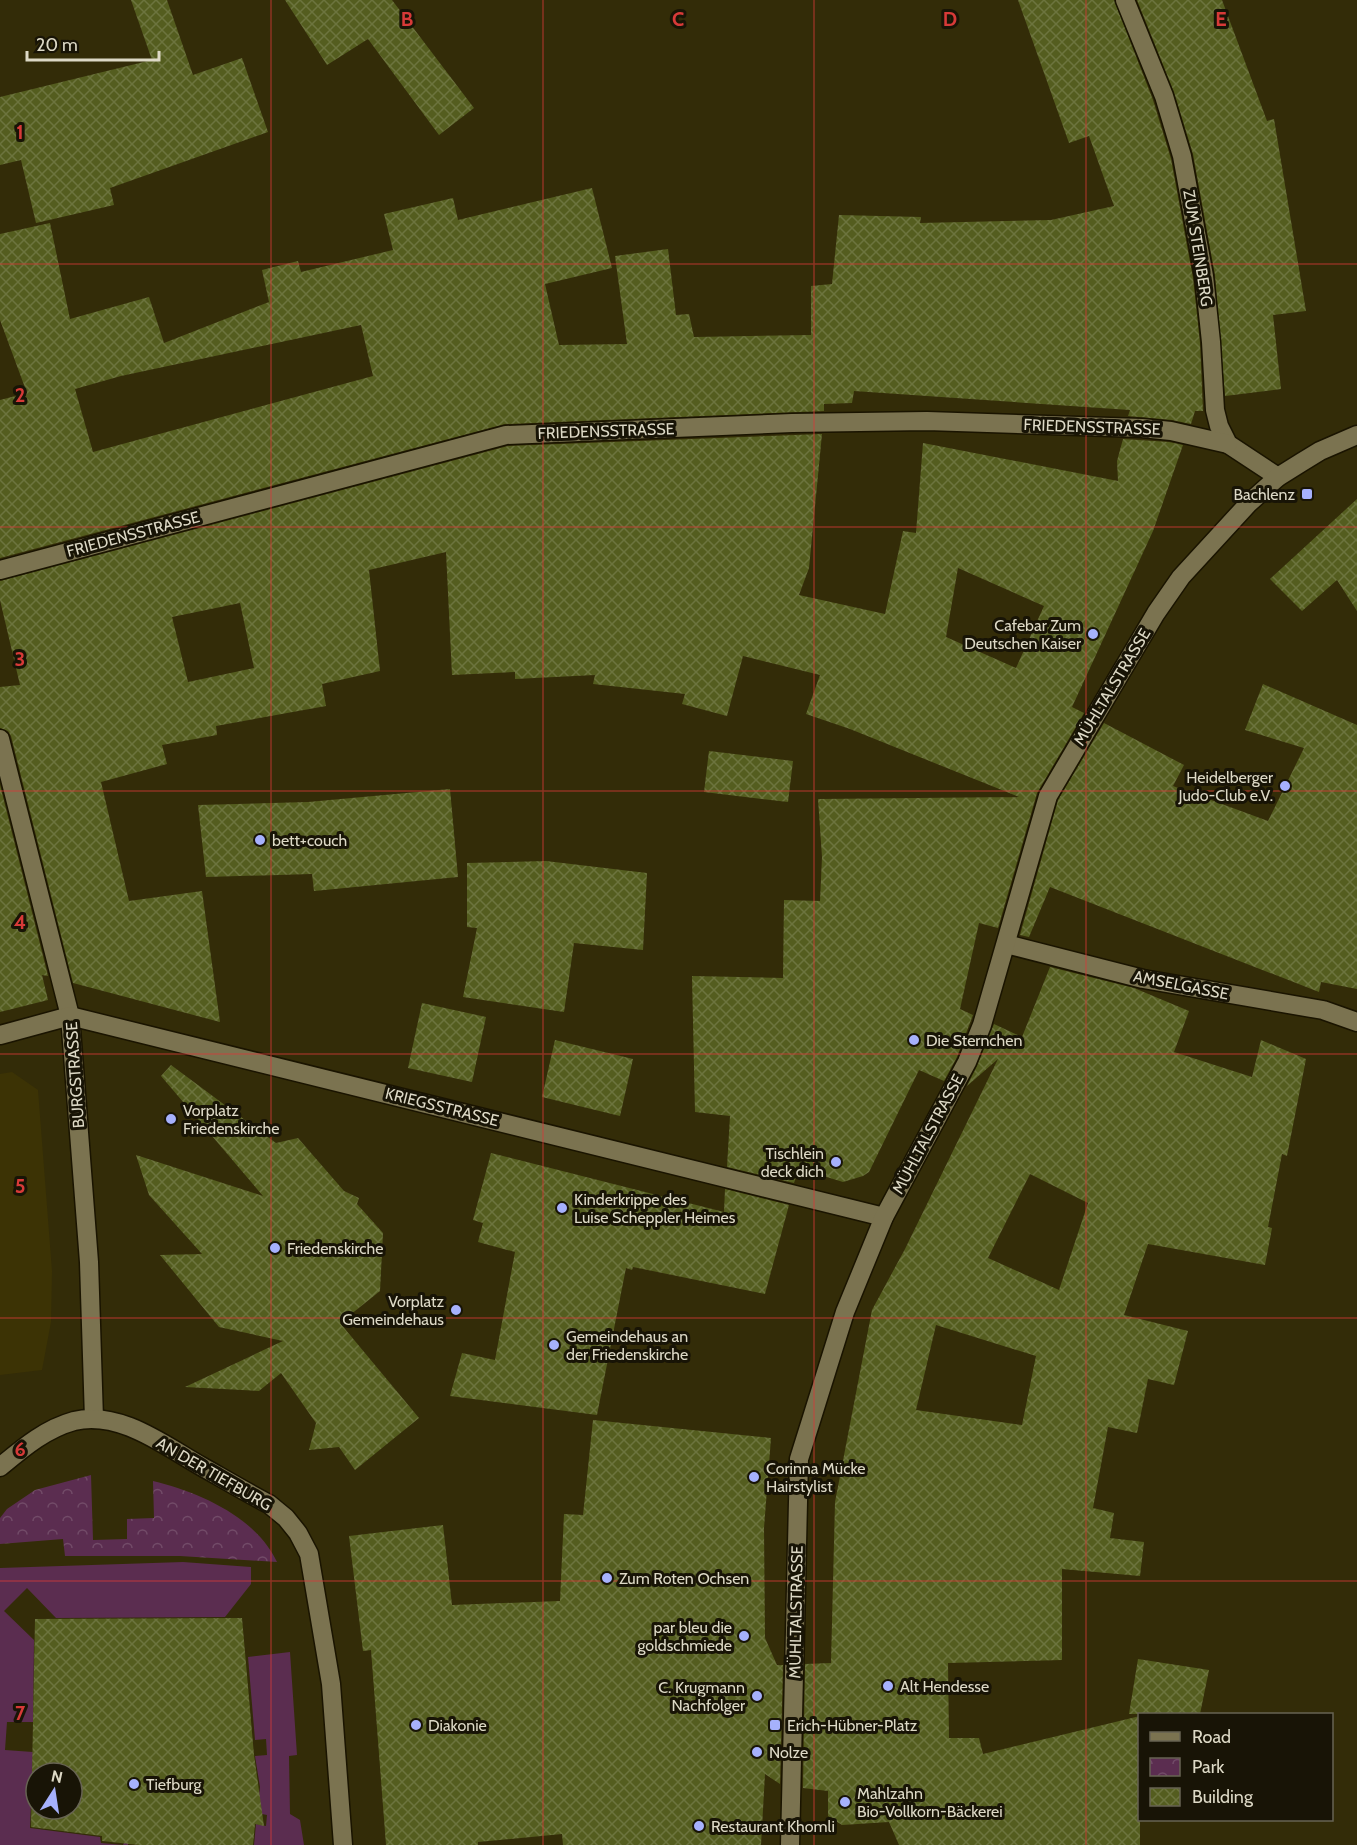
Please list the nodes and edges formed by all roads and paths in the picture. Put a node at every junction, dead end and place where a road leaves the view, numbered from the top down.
1 (1125, 0) edge
2 (1357, 435) edge
3 (1228, 444) junction
4 (1278, 477) junction
5 (0, 570) edge
6 (0, 740) edge
7 (1006, 944) junction
8 (70, 1016) junction
9 (1357, 1022) edge
10 (0, 1035) edge
11 (884, 1217) junction
12 (94, 1419) junction
13 (0, 1467) edge
14 (343, 1845) edge
15 (790, 1845) edge

1 - 3 street, ZUM STEINBERG
2 - 4 street, MÜHLTALSTRASSE
3 - 4 street
3 - 5 street, FRIEDENSSTRASSE
4 - 7 street, MÜHLTALSTRASSE
6 - 8 street, BURGSTRASSE
7 - 9 street, AMSELGASSE
7 - 11 street, MÜHLTALSTRASSE
8 - 10 street, KRIEGSSTRASSE
8 - 11 street, KRIEGSSTRASSE
8 - 12 street, BURGSTRASSE
11 - 15 street, MÜHLTALSTRASSE
12 - 13 street, AN DER TIEFBURG
12 - 14 street, AN DER TIEFBURG

